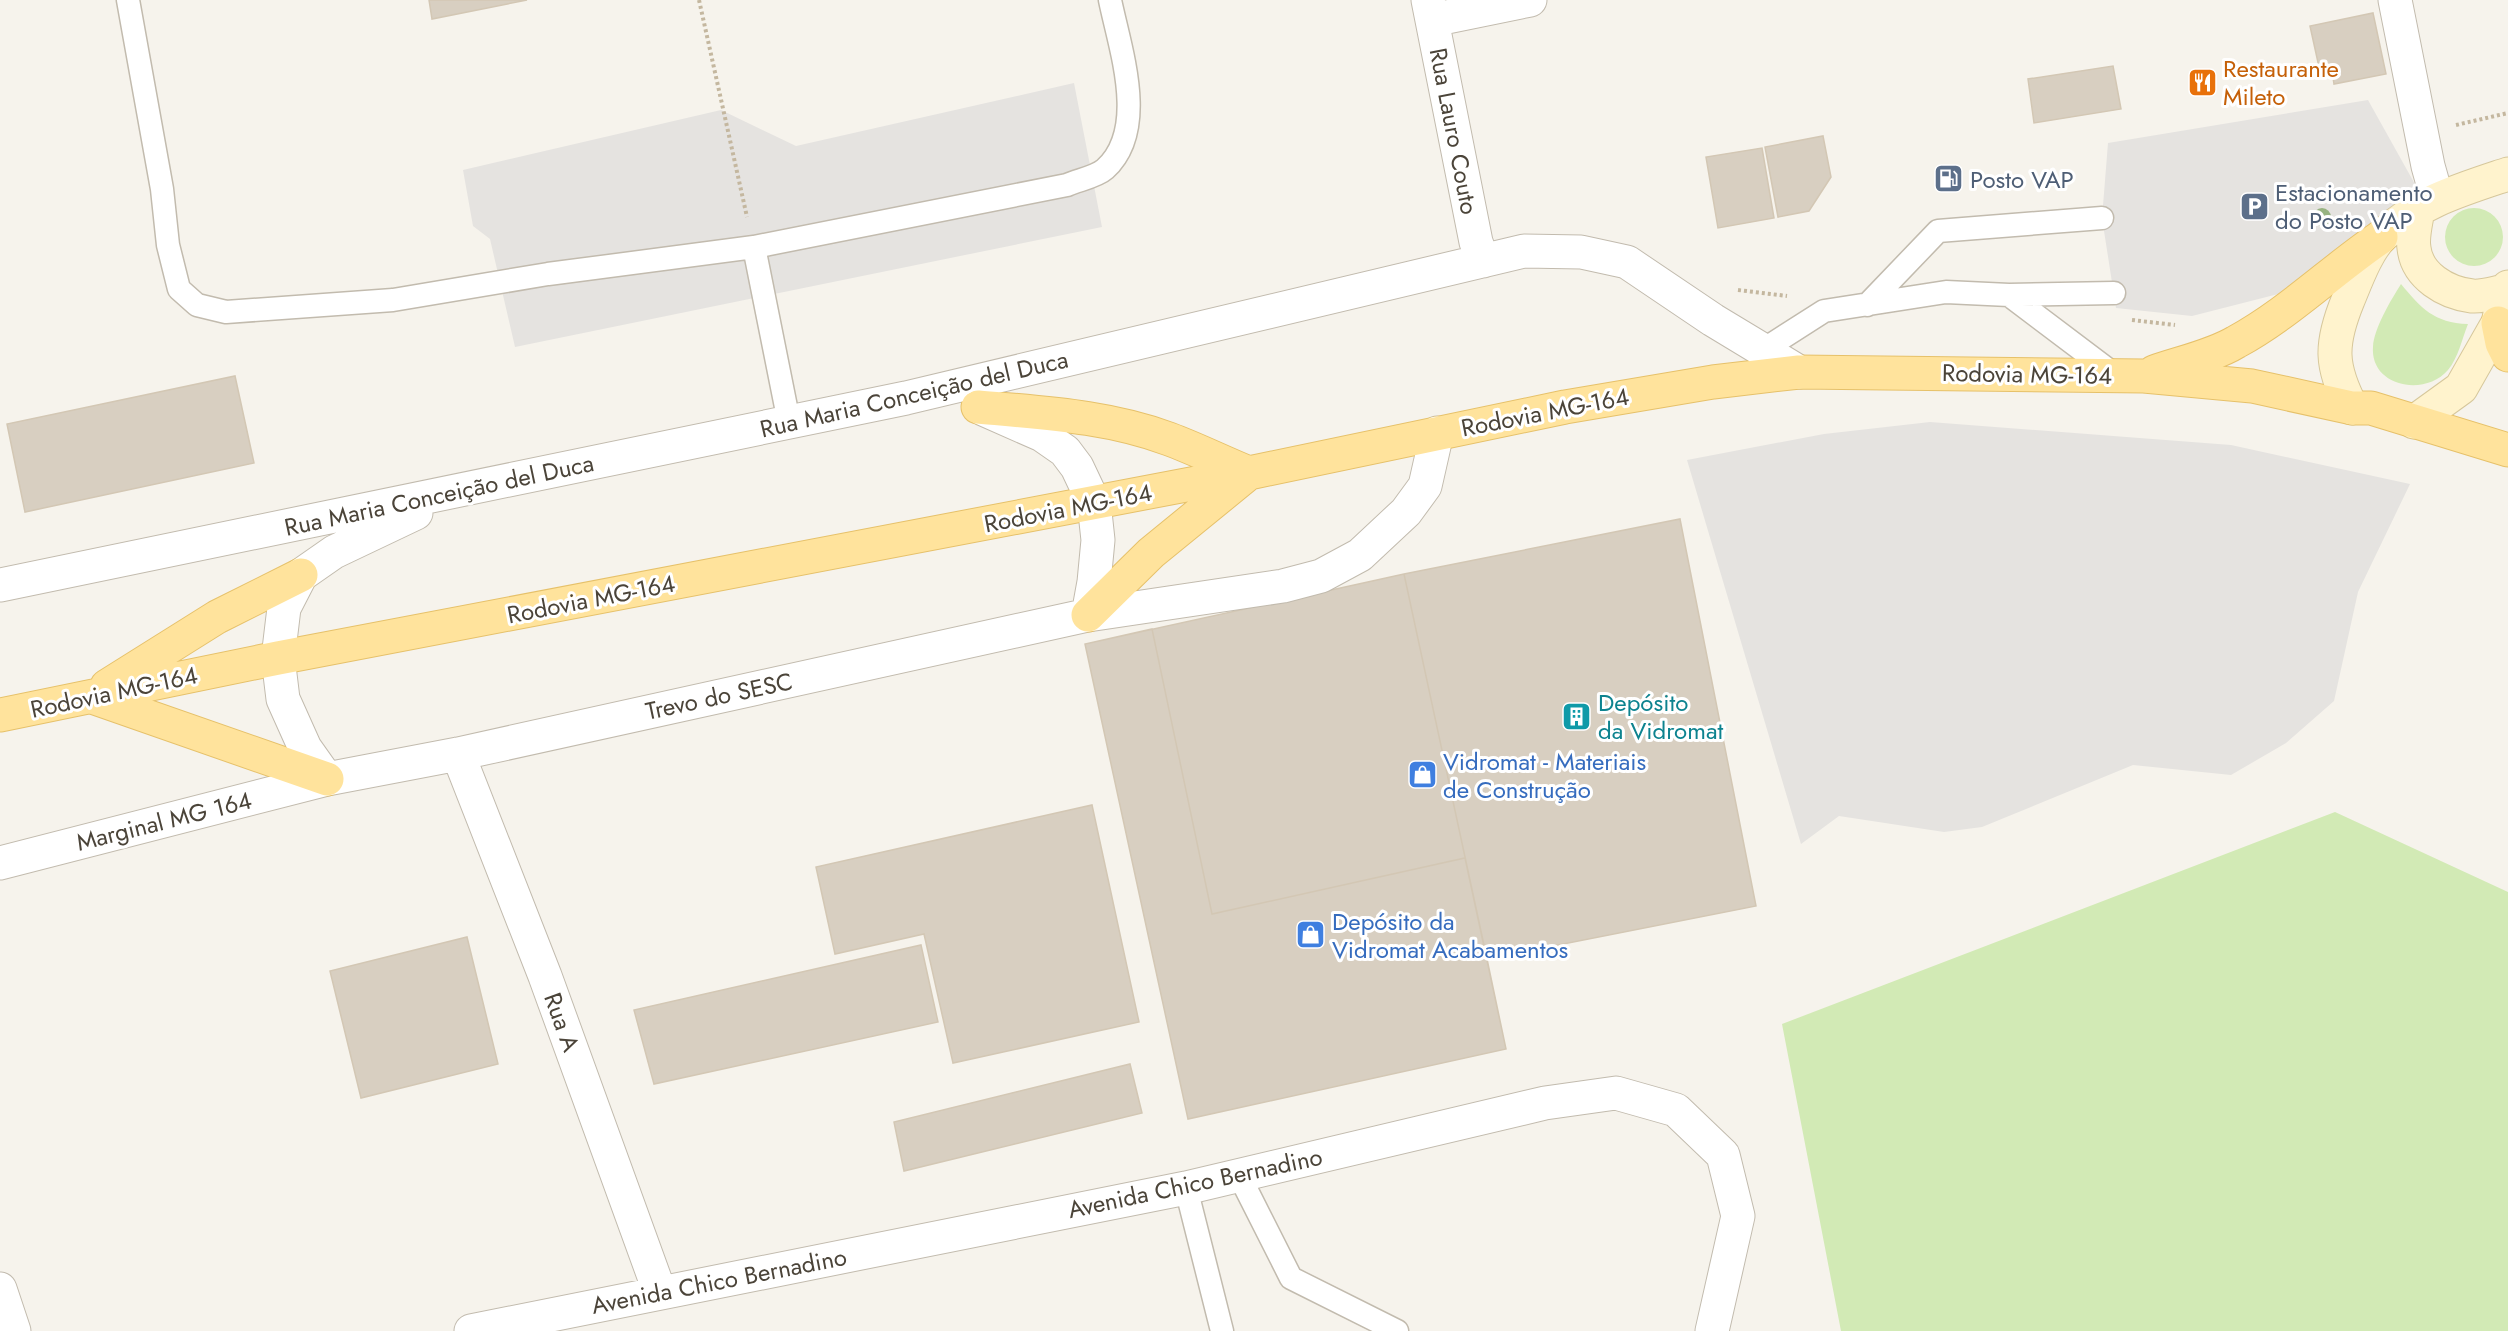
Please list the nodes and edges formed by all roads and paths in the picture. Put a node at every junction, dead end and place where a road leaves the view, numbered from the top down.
1 (128, 0) edge
2 (699, 0) edge
3 (1110, 0) edge
4 (1530, 0) edge
5 (2395, 0) edge
6 (1430, 10) edge
7 (2508, 174) edge
8 (2428, 204) junction
9 (2102, 218) dead end
10 (2381, 237) junction
11 (754, 247) junction
12 (1483, 261) junction
13 (2506, 289) edge
14 (2114, 292) dead end
15 (2009, 295) junction
16 (1867, 305) junction
17 (2498, 323) junction
18 (1762, 350) junction
19 (2508, 355) edge
20 (1799, 372) junction
21 (2129, 375) junction
22 (978, 407) junction
23 (2352, 408) junction
24 (822, 417) junction
25 (789, 422) junction
26 (2414, 422) junction
27 (1437, 433) junction
28 (2508, 450) edge
29 (1249, 473) junction
30 (463, 490) junction
31 (1094, 504) junction
32 (301, 575) junction
33 (0, 585) edge
34 (1088, 615) junction
35 (278, 658) junction
36 (90, 696) junction
37 (0, 715) edge
38 (458, 754) junction
39 (327, 779) junction
40 (0, 863) edge
41 (1239, 1175) junction
42 (1186, 1188) junction
43 (0, 1289) edge
44 (660, 1293) junction
45 (14, 1331) edge
46 (471, 1331) edge
47 (1222, 1331) edge
48 (1397, 1331) edge
49 (1712, 1331) edge

1 - 11 lane
2 - 11 path
3 - 11 lane
4 - 6 street
5 - 8 street
6 - 12 street, Rua Lauro Couto
7 - 8 main road
8 - 10 main road
8 - 13 main road
9 - 16 lane
10 - 21 main road
10 - 23 main road
11 - 25 lane
12 - 18 street, Rua Maria Conceição del Duca
12 - 24 street, Rua Maria Conceição del Duca
13 - 17 main road
14 - 15 lane
15 - 16 lane
15 - 21 lane
16 - 18 lane
17 - 19 main road
17 - 26 main road
18 - 20 street, Rua Maria Conceição del Duca
20 - 21 main road, Rodovia MG-164
20 - 27 main road, Rodovia MG-164
21 - 23 main road, Rodovia MG-164
22 - 24 street
22 - 29 main road
22 - 31 street
23 - 26 main road, Rodovia MG-164
24 - 25 street, Rua Maria Conceição del Duca
25 - 30 street, Rua Maria Conceição del Duca
26 - 28 main road, Rodovia MG-164
27 - 29 main road, Rodovia MG-164
27 - 34 street, Trevo do SESC
29 - 31 main road, Rodovia MG-164
29 - 34 main road
30 - 32 street
30 - 33 street, Rua Maria Conceição del Duca
31 - 34 street
31 - 35 main road, Rodovia MG-164
32 - 35 street
32 - 36 main road
34 - 38 street, Trevo do SESC
35 - 36 main road, Rodovia MG-164
35 - 39 street
36 - 37 main road, Rodovia MG-164
36 - 39 main road
38 - 39 street, Trevo do SESC
38 - 44 street, Rua A
39 - 40 street, Marginal MG 164
41 - 42 street, Avenida Chico Bernadino
41 - 48 lane
41 - 49 street, Avenida Chico Bernadino
42 - 44 street, Avenida Chico Bernadino
42 - 47 lane
43 - 45 street
44 - 46 street, Avenida Chico Bernadino

